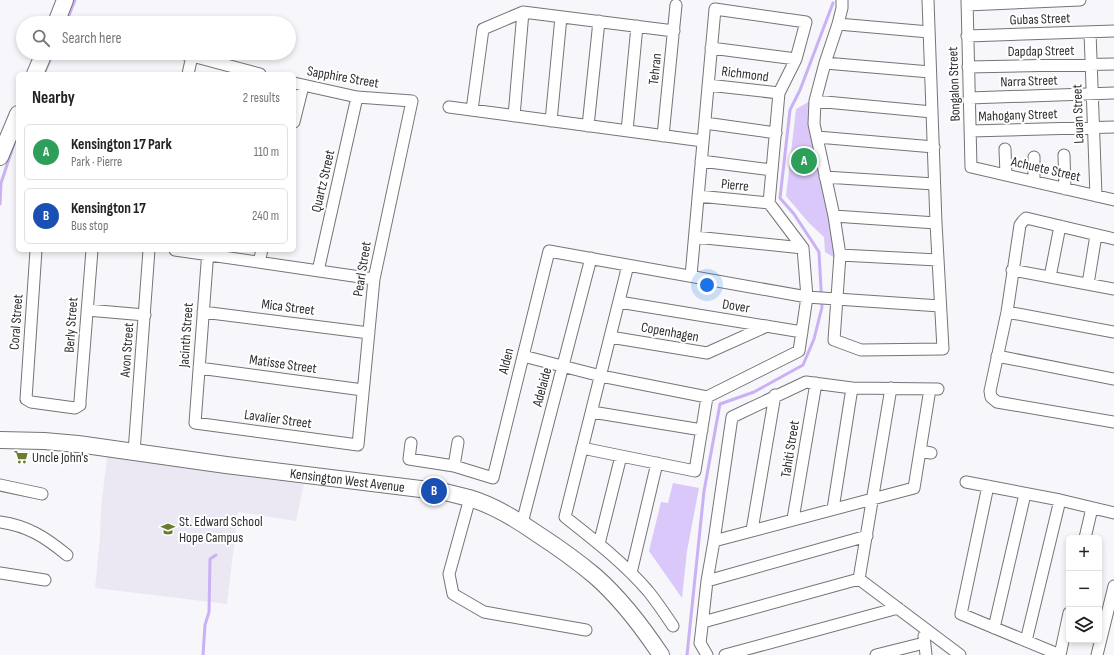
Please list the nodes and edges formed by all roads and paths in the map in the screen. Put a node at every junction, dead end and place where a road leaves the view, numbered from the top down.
1 (65, 0) edge
2 (842, 0) edge
3 (928, 0) edge
4 (1080, 0) edge
5 (967, 3) edge
6 (676, 5) dead end
7 (523, 12) junction
8 (59, 16) edge
9 (561, 17) junction
10 (599, 22) junction
11 (838, 24) junction
12 (637, 26) junction
13 (674, 31) junction
14 (1114, 31) edge
15 (929, 32) junction
16 (1090, 32) junction
17 (967, 36) junction
18 (711, 48) junction
19 (796, 59) junction
20 (41, 60) edge
21 (187, 60) edge
22 (207, 60) edge
23 (825, 63) junction
24 (1114, 64) edge
25 (1091, 65) junction
26 (968, 67) junction
27 (36, 72) edge
28 (188, 72) edge
29 (248, 72) edge
30 (930, 72) junction
31 (299, 85) edge
32 (708, 85) junction
33 (779, 93) junction
34 (1114, 93) edge
35 (1092, 94) junction
36 (357, 97) junction
37 (969, 98) junction
38 (412, 101) joint
39 (815, 101) junction
40 (296, 107) edge
41 (449, 107) dead end
42 (472, 110) junction
43 (932, 112) junction
44 (514, 116) junction
45 (16, 119) edge
46 (551, 121) junction
47 (705, 123) junction
48 (588, 126) junction
49 (1094, 127) junction
50 (1114, 127) edge
51 (627, 131) junction
52 (970, 131) junction
53 (776, 133) junction
54 (663, 136) junction
55 (817, 137) junction
56 (703, 141) junction
57 (934, 147) junction
58 (1005, 149) dead end
59 (1064, 155) dead end
60 (0, 157) edge
61 (1034, 157) dead end
62 (701, 161) junction
63 (971, 167) joint
64 (772, 170) junction
65 (1006, 175) junction
66 (825, 177) junction
67 (1034, 181) junction
68 (934, 184) junction
69 (1065, 189) junction
70 (698, 196) junction
71 (1096, 196) junction
72 (1114, 200) edge
73 (769, 203) junction
74 (834, 216) junction
75 (936, 223) junction
76 (1060, 226) junction
77 (1096, 235) junction
78 (695, 237) junction
79 (1114, 239) edge
80 (803, 248) junction
81 (36, 252) edge
82 (92, 252) edge
83 (149, 252) edge
84 (208, 252) edge
85 (262, 252) edge
86 (840, 255) junction
87 (591, 258) junction
88 (938, 260) junction
89 (259, 262) junction
90 (628, 265) junction
91 (1012, 270) junction
92 (318, 271) junction
93 (691, 276) junction
94 (1050, 277) junction
95 (374, 279) junction
96 (1088, 284) junction
97 (1114, 289) edge
98 (810, 297) junction
99 (834, 299) junction
100 (619, 302) junction
101 (940, 306) junction
102 (87, 310) junction
103 (203, 312) junction
104 (1007, 312) junction
105 (145, 315) junction
106 (767, 326) junction
107 (802, 332) junction
108 (1114, 332) edge
109 (368, 333) junction
110 (610, 337) junction
111 (523, 356) junction
112 (997, 356) junction
113 (563, 366) junction
114 (199, 368) junction
115 (601, 376) junction
116 (1114, 379) edge
117 (816, 383) junction
118 (852, 388) junction
119 (891, 388) junction
120 (363, 390) junction
121 (775, 395) junction
122 (707, 396) junction
123 (80, 401) joint
124 (592, 412) junction
125 (1114, 422) edge
126 (195, 423) joint
127 (702, 430) junction
128 (0, 440) edge
129 (458, 442) dead end
130 (411, 443) dead end
131 (358, 445) joint
132 (582, 448) junction
133 (920, 451) junction
134 (134, 452) junction
135 (931, 453) dead end
136 (621, 456) junction
137 (657, 463) junction
138 (454, 466) junction
139 (966, 482) dead end
140 (0, 485) edge
141 (988, 486) junction
142 (42, 494) dead end
143 (1025, 494) junction
144 (470, 498) junction
145 (873, 498) junction
146 (1060, 500) junction
147 (1092, 508) junction
148 (833, 509) junction
149 (1114, 513) edge
150 (793, 520) junction
151 (0, 522) edge
152 (522, 523) junction
153 (752, 530) junction
154 (1086, 535) edge
155 (866, 536) junction
156 (714, 541) junction
157 (599, 544) junction
158 (67, 555) dead end
159 (0, 573) edge
160 (631, 573) junction
161 (859, 579) junction
162 (44, 580) dead end
163 (707, 581) junction
164 (1114, 586) edge
165 (898, 608) junction
166 (703, 622) junction
167 (673, 626) dead end
168 (1066, 627) edge
169 (924, 628) junction
170 (994, 628) junction
171 (586, 630) dead end
172 (1026, 641) junction
173 (924, 643) junction
174 (661, 655) edge
175 (707, 655) edge
176 (725, 655) edge
177 (876, 655) edge
178 (926, 655) edge
179 (960, 655) edge
180 (1060, 655) edge
181 (1097, 655) edge

1 - 8 street
2 - 11 street
3 - 15 street
4 - 5 street
5 - 17 street, Bongalon Street
6 - 13 street, Tehran
7 - 9 street
7 - 42 street
7 - 44 street
9 - 10 street
9 - 46 street
10 - 12 street
10 - 48 street
11 - 15 street
11 - 23 street
12 - 13 street
12 - 51 street
13 - 54 street, Tehran
14 - 16 street, Gubas Street
15 - 30 street
16 - 17 street, Gubas Street
16 - 25 street, Lauan Street
17 - 26 street, Bongalon Street
18 - 19 street
18 - 19 street
18 - 32 street
19 - 33 street
20 - 27 street
21 - 28 street
22 - 29 street
23 - 30 street
23 - 39 street
24 - 25 street, Dapdap Street
25 - 26 street, Dapdap Street
25 - 35 street, Lauan Street
26 - 37 street, Bongalon Street
30 - 43 street
31 - 36 street, Sapphire Street
31 - 40 street
32 - 33 street, Richmond
32 - 47 street
33 - 53 street
34 - 35 street, Narra Street
35 - 37 street, Narra Street
35 - 49 street, Lauan Street
36 - 38 street, Sapphire Street
36 - 92 street, Quartz Street
37 - 52 street, Bongalon Street
38 - 95 street, Pearl Street
39 - 43 street
39 - 55 street
41 - 42 street
42 - 44 street
43 - 57 street
44 - 46 street
45 - 60 street
46 - 48 street
47 - 53 street
47 - 56 street
48 - 51 street
49 - 50 street, Mahogany Street
49 - 52 street, Mahogany Street
49 - 71 street, Lauan Street
51 - 54 street
52 - 63 street, Bongalon Street
53 - 64 street
54 - 56 street
55 - 57 street
55 - 66 street
56 - 62 street
57 - 68 street
58 - 65 street
59 - 69 street
61 - 67 street
62 - 64 street
62 - 70 street
63 - 65 street, Achuete Street
64 - 73 street
65 - 67 street, Achuete Street
66 - 68 street
66 - 74 street
67 - 69 street, Achuete Street
68 - 75 street
69 - 71 street, Achuete Street
70 - 73 street, Pierre
70 - 78 street
71 - 72 street, Achuete Street
73 - 80 street
74 - 75 street
74 - 86 street
75 - 88 street
76 - 77 street
76 - 91 street
76 - 94 street
77 - 79 street
77 - 96 street
78 - 80 street
78 - 93 street
80 - 98 street
81 - 123 street, Coral Street
82 - 102 street, Berly Street
83 - 105 street, Avon Street
84 - 89 street
84 - 103 street, Jacinth Street
85 - 89 street
86 - 88 street
86 - 99 street
87 - 90 street
87 - 111 street, Alden
87 - 113 street, Adelaide
88 - 101 street
89 - 92 street
90 - 93 street
90 - 100 street
91 - 94 street
91 - 104 street
92 - 95 street
93 - 98 street
94 - 96 street
95 - 109 street, Pearl Street
96 - 97 street
98 - 99 street
98 - 107 street
99 - 101 street
99 - 101 street
100 - 106 street, Dover
100 - 110 street
102 - 105 street
102 - 123 street, Berly Street
103 - 109 street, Mica Street
103 - 114 street, Jacinth Street
104 - 108 street
104 - 112 street
105 - 134 street, Avon Street
106 - 107 street, Dover
106 - 110 street, Copenhagen
107 - 122 street
109 - 120 street, Pearl Street
110 - 115 street
111 - 113 street
111 - 138 street, Alden
112 - 116 street
112 - 125 street
113 - 115 street
113 - 152 street, Adelaide
114 - 120 street, Matisse Street
114 - 126 street, Jacinth Street
115 - 122 street
115 - 124 street
117 - 118 street
117 - 121 street
117 - 150 street, Tahiti Street
118 - 119 street
118 - 148 street
119 - 133 street
119 - 145 street
120 - 131 street, Pearl Street
121 - 153 street
121 - 156 street
122 - 127 street
124 - 127 street
124 - 132 street
126 - 131 street, Lavalier Street
127 - 137 street
128 - 134 street, Kensington West Avenue
129 - 138 street
130 - 138 street
132 - 136 street
132 - 157 street
133 - 135 street
133 - 145 street
134 - 144 street, Kensington West Avenue
136 - 137 street
136 - 157 street
137 - 160 street
139 - 141 street
140 - 142 street
141 - 143 street
141 - 170 street
143 - 146 street
143 - 170 street
144 - 152 street, Kensington West Avenue
144 - 171 street
145 - 148 street
145 - 155 street
146 - 147 street
146 - 172 street
147 - 149 street
147 - 154 street
148 - 150 street
150 - 153 street
151 - 158 street
152 - 174 street, Kensington West Avenue
153 - 156 street
155 - 161 street
155 - 163 street
156 - 163 street
157 - 160 street
159 - 162 street
160 - 167 street
161 - 165 street
161 - 166 street
163 - 166 street
164 - 181 street
165 - 169 street
165 - 176 street
166 - 175 street
168 - 180 street
169 - 173 street
169 - 179 street
170 - 172 street
172 - 180 street
173 - 177 street
173 - 178 street

